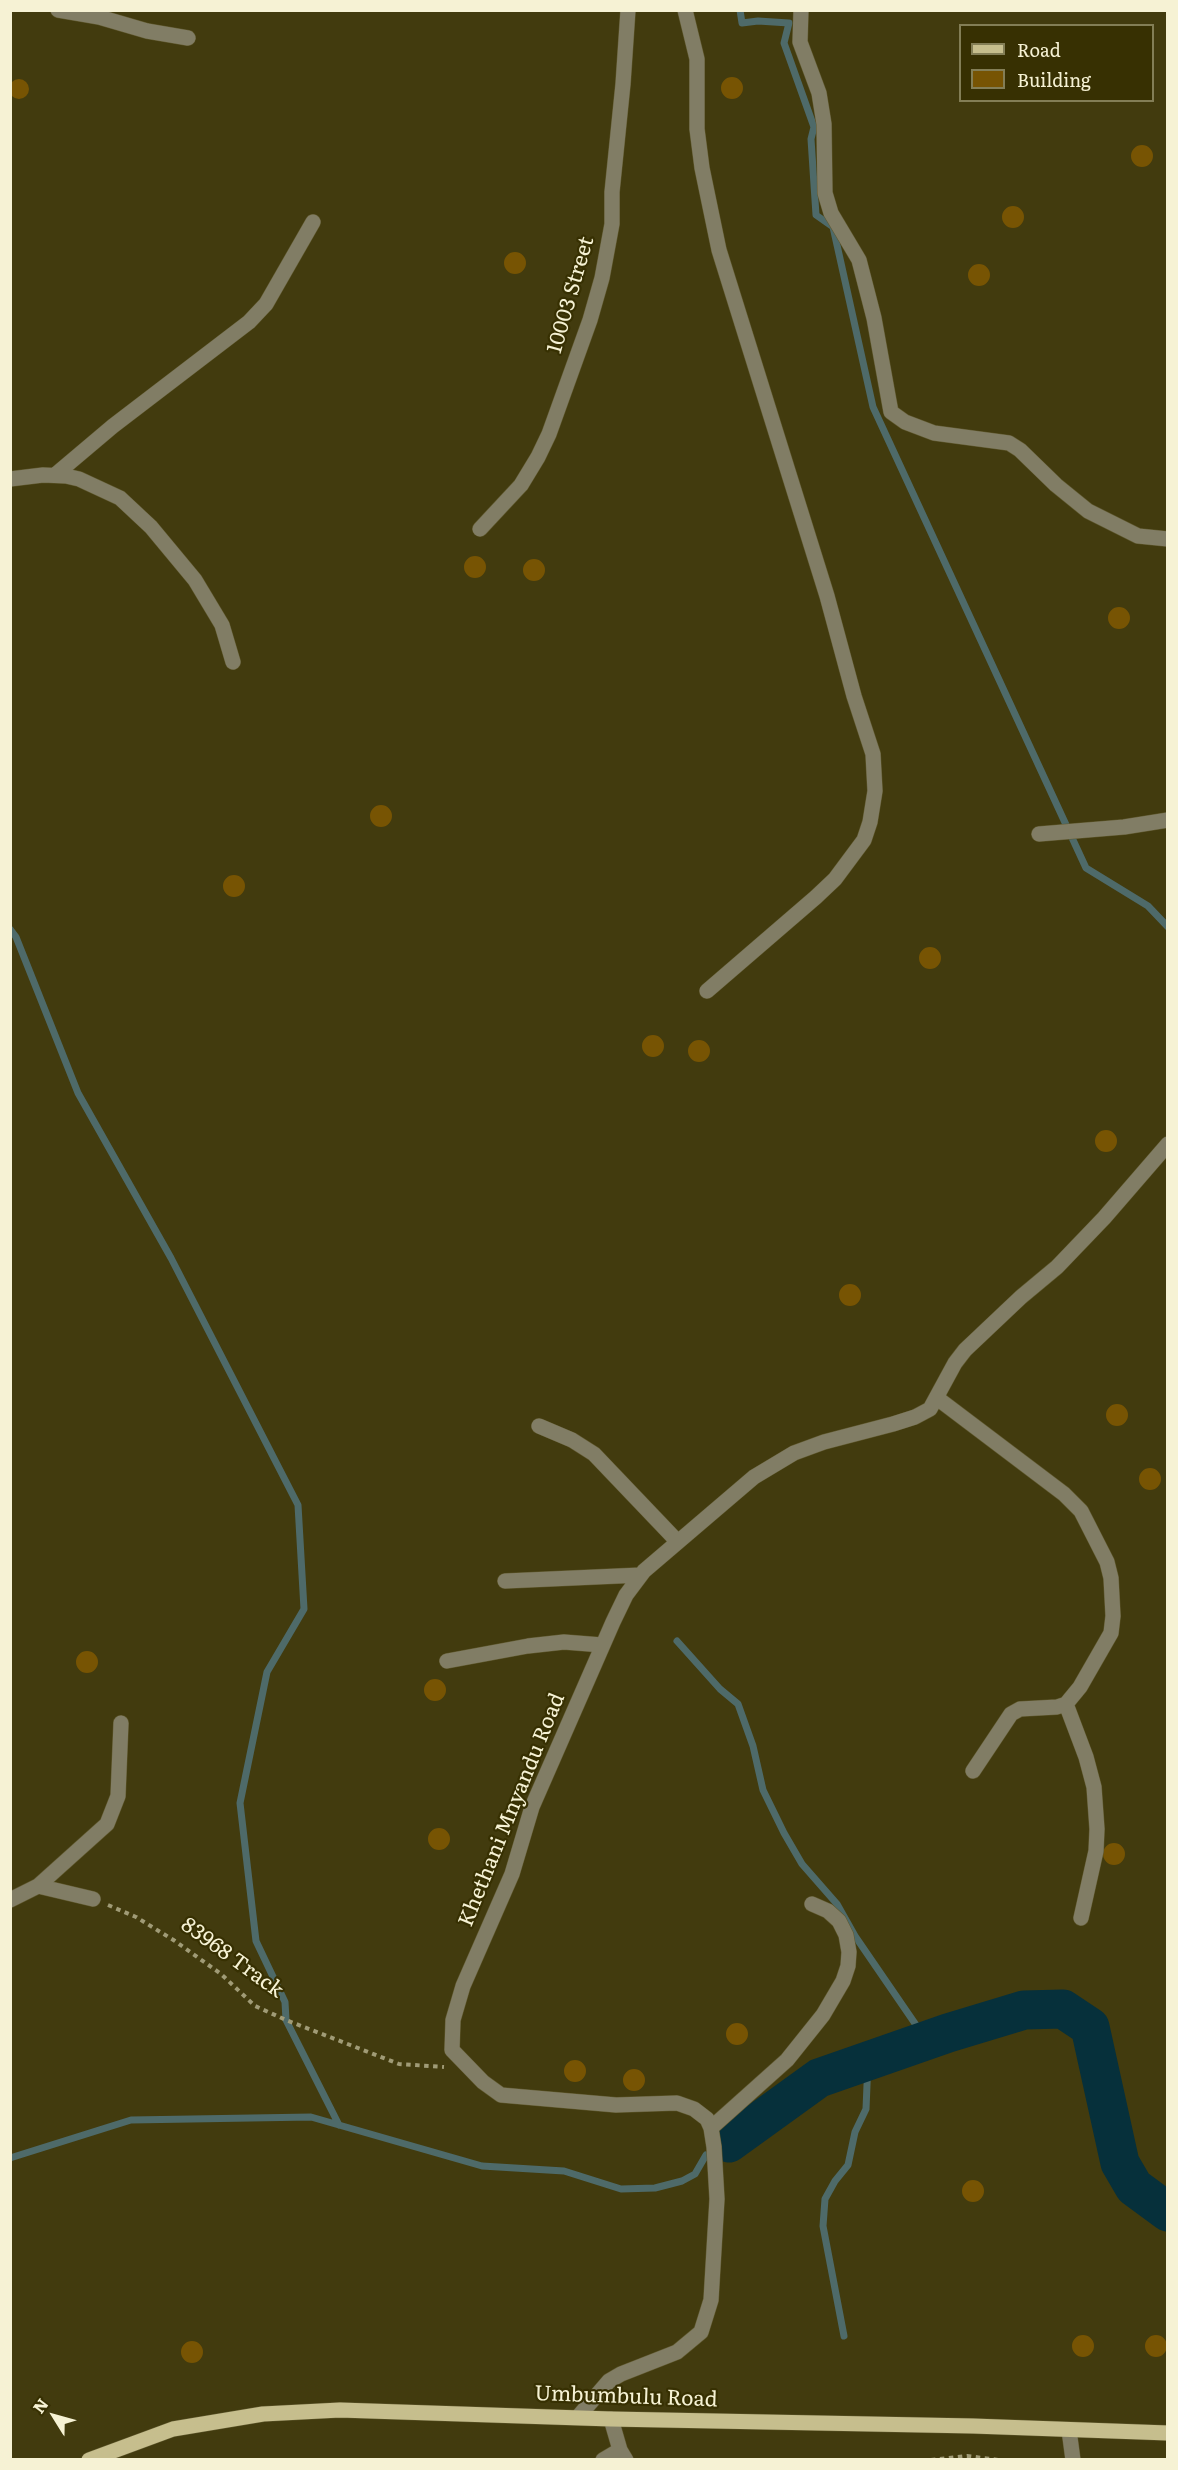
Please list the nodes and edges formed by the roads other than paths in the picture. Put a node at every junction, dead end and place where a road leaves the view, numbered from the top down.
1 (58, 10) edge
2 (628, 10) edge
3 (685, 10) edge
4 (801, 10) edge
5 (188, 38) dead end
6 (313, 222) dead end
7 (55, 475) junction
8 (10, 479) edge
9 (480, 529) dead end
10 (1167, 539) edge
11 (233, 662) dead end
12 (1167, 820) edge
13 (1039, 834) dead end
14 (707, 991) dead end
15 (1167, 1144) edge
16 (937, 1398) junction
17 (538, 1426) dead end
18 (677, 1541) junction
19 (640, 1575) junction
20 (505, 1581) dead end
21 (602, 1645) junction
22 (447, 1661) dead end
23 (1066, 1704) junction
24 (121, 1723) dead end
25 (973, 1771) dead end
26 (38, 1886) junction
27 (93, 1899) road end
28 (10, 1900) edge
29 (812, 1904) dead end
30 (1081, 1918) dead end
31 (711, 2128) junction
32 (578, 2417) junction
33 (610, 2419) junction
34 (1069, 2430) junction
35 (1167, 2433) edge
36 (623, 2455) edge
37 (1070, 2458) edge
38 (89, 2460) edge
39 (603, 2460) edge

1 - 5 street
2 - 9 street, 10003 Street
3 - 14 street
4 - 10 street
6 - 7 street
7 - 8 street
7 - 11 street
12 - 13 street
15 - 16 street, Khethani Mnyandu Road
16 - 18 street, Khethani Mnyandu Road
16 - 23 street
17 - 18 street
18 - 19 street, Khethani Mnyandu Road
19 - 20 street
19 - 21 street, Khethani Mnyandu Road
21 - 22 street
21 - 31 street, Khethani Mnyandu Road
23 - 25 street
23 - 30 street
24 - 26 street
26 - 27 street
26 - 28 street
29 - 31 street
31 - 32 street
32 - 33 main road, Umbumbulu Road
32 - 38 main road, Umbumbulu Road
33 - 34 main road, Umbumbulu Road
33 - 36 street
34 - 35 main road, Umbumbulu Road
34 - 37 street
36 - 39 street

